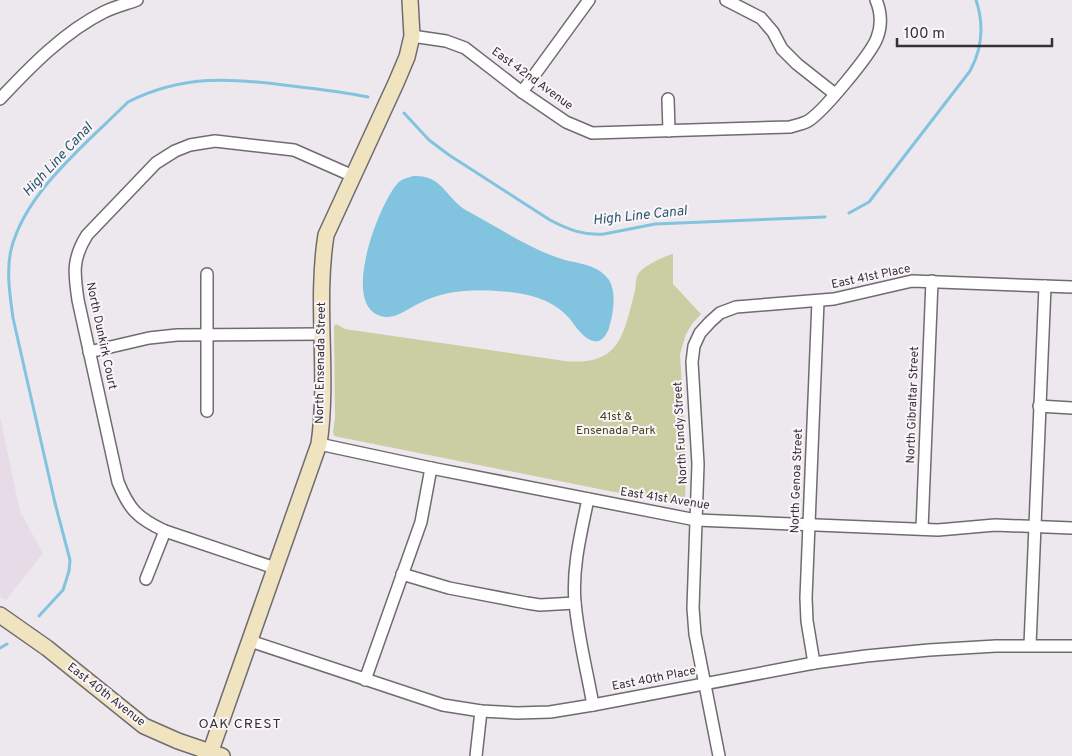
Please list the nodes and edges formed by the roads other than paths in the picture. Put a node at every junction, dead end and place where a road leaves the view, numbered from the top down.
1 (100, 0) edge
2 (137, 0) edge
3 (410, 0) edge
4 (588, 0) edge
5 (726, 0) edge
6 (879, 5) edge
7 (105, 11) junction
8 (412, 36) junction
9 (522, 92) junction
10 (835, 94) junction
11 (0, 98) edge
12 (668, 99) dead end
13 (668, 131) junction
14 (353, 176) junction
15 (207, 274) dead end
16 (932, 281) junction
17 (1045, 286) junction
18 (1072, 287) edge
19 (818, 300) junction
20 (710, 322) joint
21 (322, 334) junction
22 (208, 335) junction
23 (90, 352) junction
24 (1040, 406) junction
25 (1072, 408) edge
26 (207, 411) dead end
27 (319, 444) junction
28 (431, 468) junction
29 (588, 499) junction
30 (696, 520) junction
31 (809, 524) junction
32 (1035, 527) junction
33 (1072, 528) edge
34 (922, 529) junction
35 (165, 531) junction
36 (275, 568) junction
37 (402, 574) junction
38 (146, 579) dead end
39 (575, 603) junction
40 (0, 615) edge
41 (250, 641) junction
42 (1030, 645) junction
43 (1072, 646) edge
44 (814, 663) junction
45 (365, 680) junction
46 (704, 684) junction
47 (593, 705) junction
48 (481, 711) junction
49 (214, 755) edge
50 (476, 756) edge
51 (719, 756) edge

1 - 7 street
2 - 7 street
3 - 8 street, North Ensenada Street
4 - 9 street
5 - 10 street
6 - 10 street, East 42nd Avenue
7 - 11 street
8 - 9 street, East 42nd Avenue
8 - 14 street, North Ensenada Street
9 - 13 street, East 42nd Avenue
10 - 13 street, East 42nd Avenue
12 - 13 street
14 - 21 street, North Ensenada Street
14 - 23 street, North Dunkirk Court
15 - 22 street
16 - 17 street, East 41st Place
16 - 19 street, East 41st Place
16 - 34 street, North Gibraltar Street
17 - 18 street, East 41st Place
17 - 24 street
19 - 20 street, East 41st Place
19 - 31 street, North Genoa Street
20 - 30 street, North Fundy Street
21 - 22 street
21 - 27 street, North Ensenada Street
22 - 23 street
22 - 26 street
23 - 35 street, North Dunkirk Court
24 - 25 street
24 - 32 street
27 - 28 street, East 41st Avenue
27 - 36 street, North Ensenada Street
28 - 29 street, East 41st Avenue
28 - 37 street
29 - 30 street, East 41st Avenue
29 - 39 street
30 - 31 street, East 41st Avenue
30 - 46 street, North Fundy Street
31 - 34 street, East 41st Avenue
31 - 44 street, North Genoa Street
32 - 33 street, East 41st Avenue
32 - 34 street, East 41st Avenue
32 - 42 street
35 - 36 street
35 - 38 street
36 - 41 street, North Ensenada Street
37 - 39 street
37 - 45 street
39 - 47 street
40 - 49 street, East 40th Avenue
41 - 45 street, East 40th Place
41 - 49 street, North Ensenada Street
42 - 43 street, East 40th Place
42 - 44 street, East 40th Place
44 - 46 street, East 40th Place
45 - 48 street, East 40th Place
46 - 47 street, East 40th Place
46 - 51 street, North Fundy Street
47 - 48 street, East 40th Place
48 - 50 street

